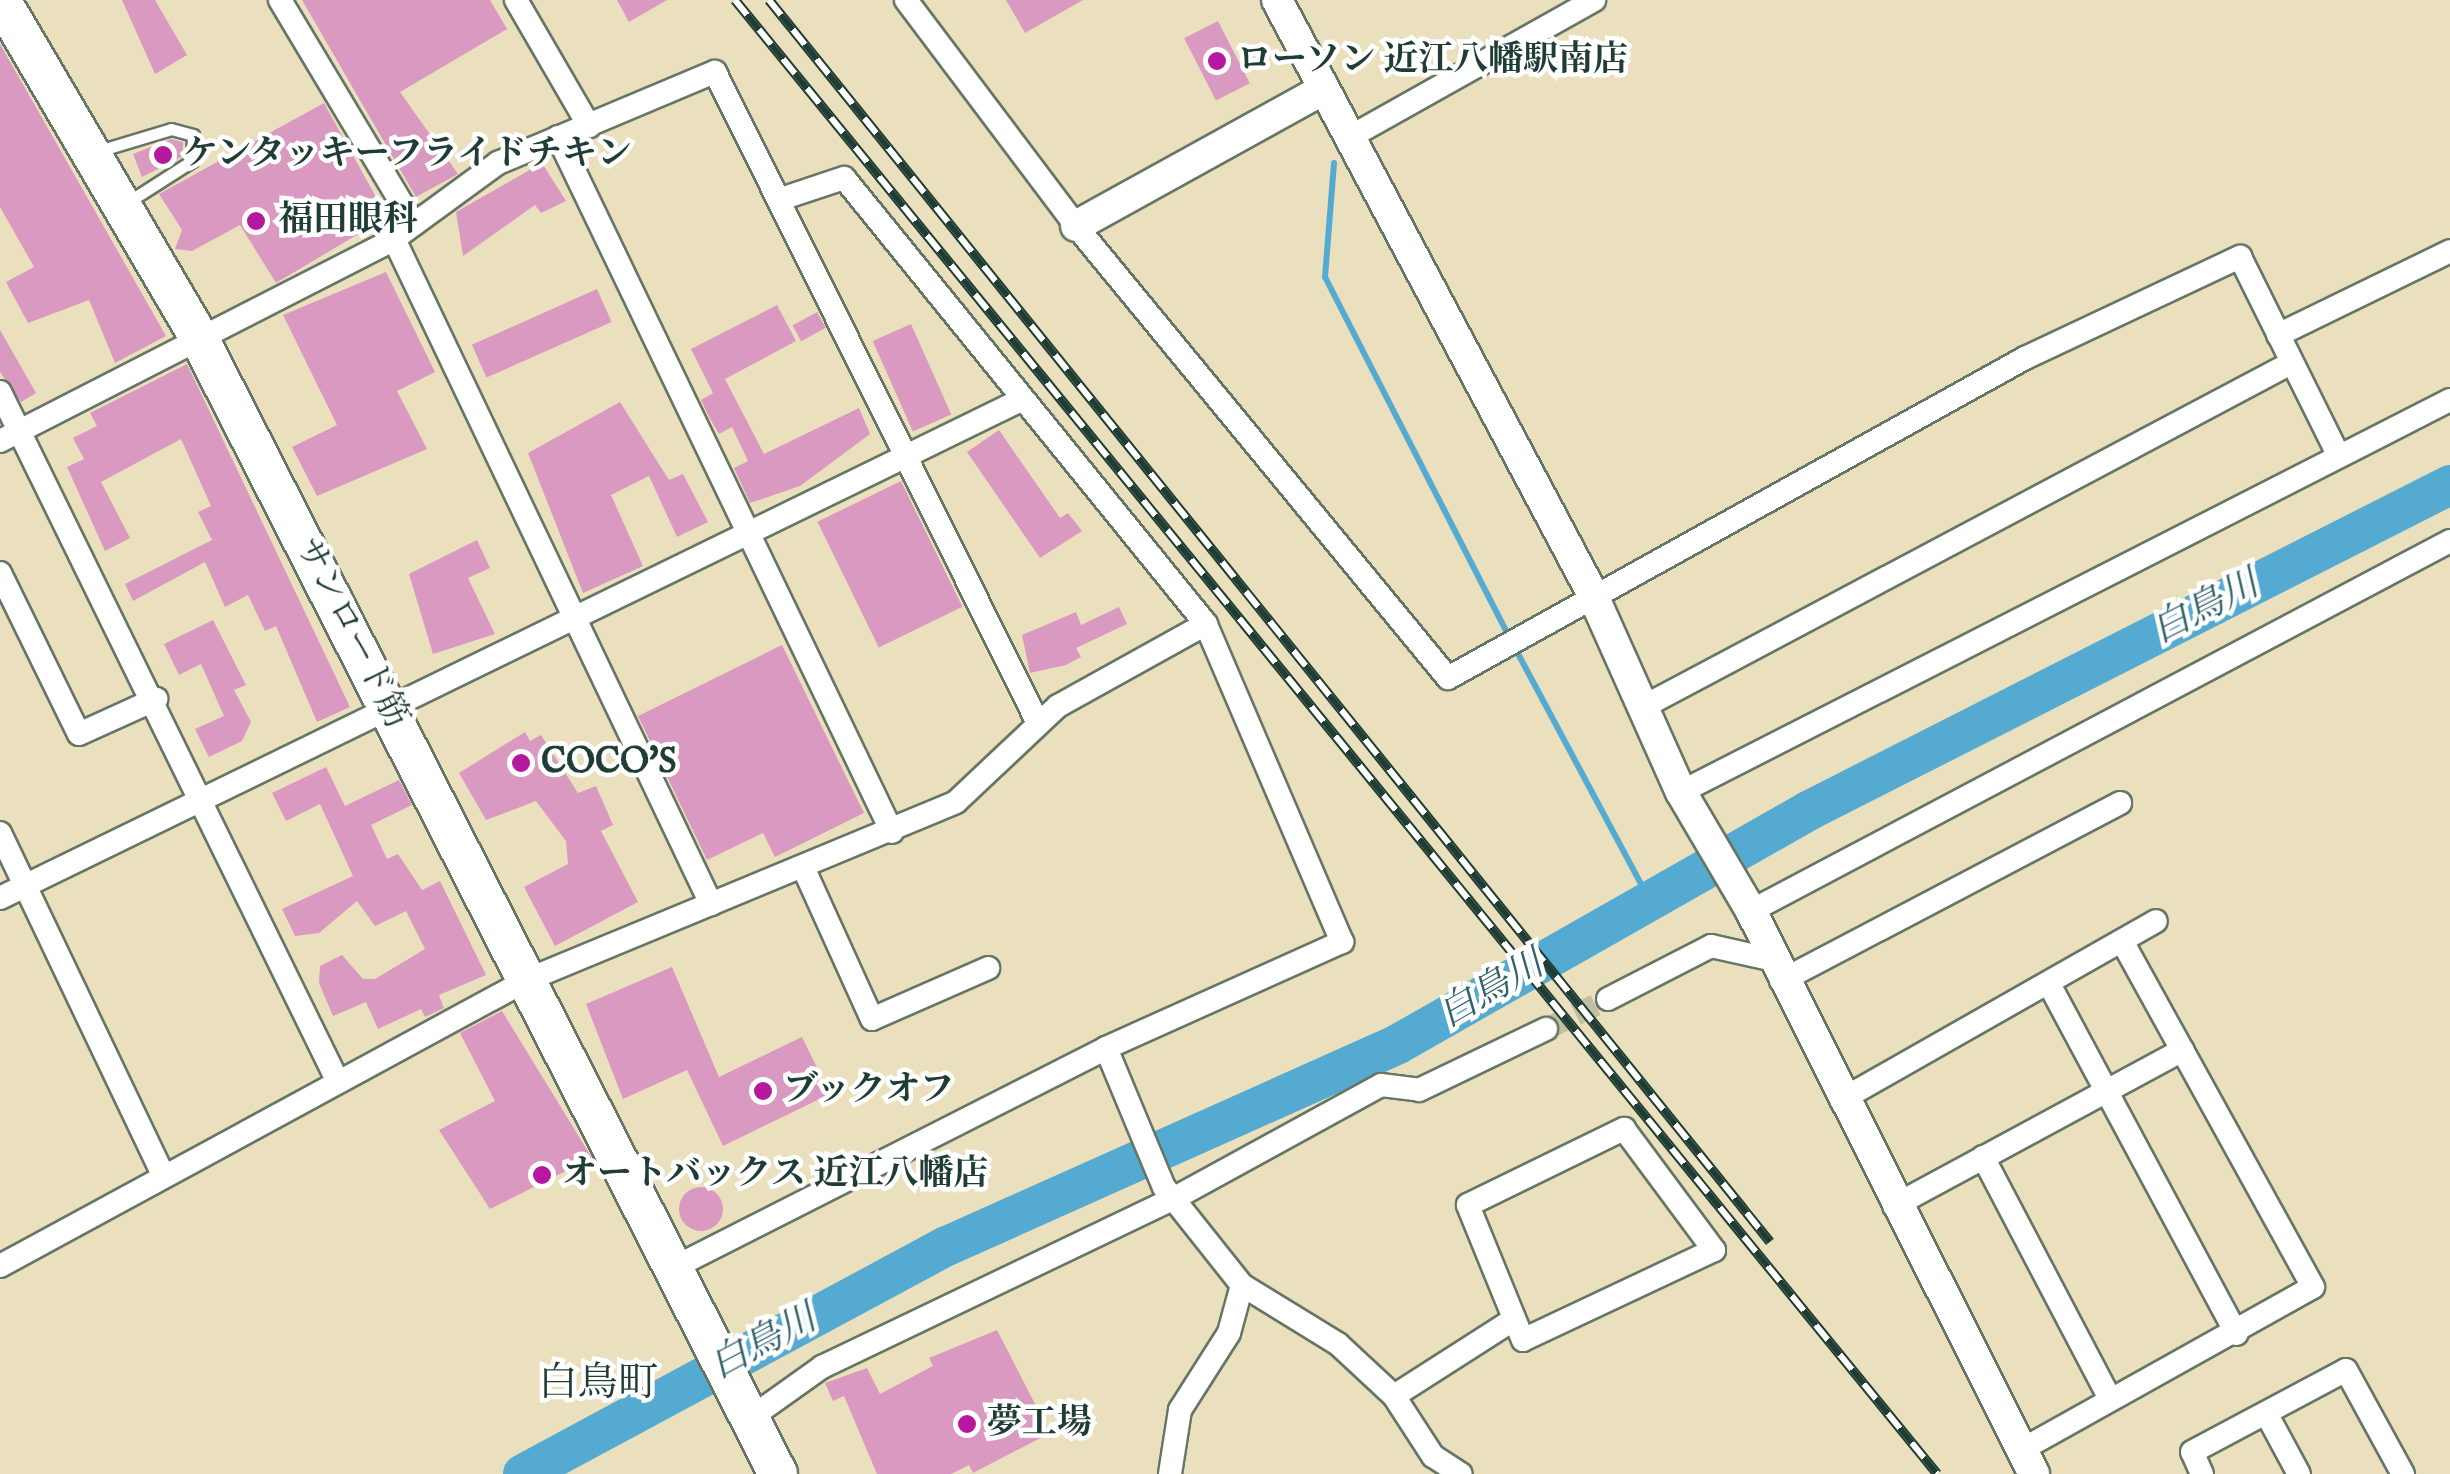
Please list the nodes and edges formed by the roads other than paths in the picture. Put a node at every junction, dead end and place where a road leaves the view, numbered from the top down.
1 (280, 0) edge
2 (516, 0) edge
3 (906, 0) edge
4 (1277, 0) edge
5 (1594, 0) edge
6 (2, 1) edge
7 (1324, 89) junction
8 (589, 126) junction
9 (1350, 136) junction
10 (558, 137) junction
11 (91, 154) junction
12 (784, 198) junction
13 (122, 206) junction
14 (414, 224) junction
15 (1076, 226) junction
16 (394, 239) junction
17 (2450, 252) edge
18 (198, 336) junction
19 (2278, 336) junction
20 (2291, 363) junction
21 (0, 392) edge
22 (1020, 400) junction
23 (2450, 400) edge
24 (22, 429) junction
25 (0, 441) edge
26 (909, 454) junction
27 (2339, 456) junction
28 (746, 541) junction
29 (2450, 541) edge
30 (0, 573) edge
31 (1591, 591) junction
32 (572, 624) junction
33 (1206, 624) junction
34 (156, 699) junction
35 (1642, 706) junction
36 (392, 712) junction
37 (1038, 724) junction
38 (1681, 792) junction
39 (2120, 803) dead end
40 (202, 806) junction
41 (892, 832) junction
42 (0, 833) edge
43 (803, 867) junction
44 (25, 886) junction
45 (0, 898) edge
46 (711, 904) junction
47 (1750, 910) junction
48 (2156, 921) dead end
49 (2122, 942) junction
50 (988, 968) dead end
51 (1775, 970) junction
52 (527, 980) junction
53 (2049, 984) junction
54 (1608, 999) tunnel mouth
55 (1546, 1028) tunnel mouth
56 (1106, 1048) junction
57 (2182, 1050) junction
58 (337, 1080) junction
59 (2107, 1091) junction
60 (1841, 1100) junction
61 (1983, 1157) junction
62 (162, 1173) junction
63 (1169, 1193) junction
64 (1894, 1206) junction
65 (1, 1263) edge
66 (676, 1274) junction
67 (1242, 1285) junction
68 (1513, 1320) junction
69 (2237, 1334) junction
70 (2108, 1395) junction
71 (1394, 1396) junction
72 (746, 1412) junction
73 (2266, 1413) junction
74 (2029, 1462) edge
75 (778, 1474) edge
76 (1170, 1474) edge
77 (1460, 1474) edge
78 (2202, 1474) edge
79 (2300, 1474) edge
80 (2403, 1474) edge

1 - 14 street
2 - 8 street
3 - 15 street
4 - 7 street
5 - 9 street
6 - 11 main road, サンロード筋
7 - 9 street
7 - 15 street
8 - 10 street
8 - 12 street
9 - 31 street
10 - 14 street
10 - 28 street
11 - 13 main road, サンロード筋
11 - 13 lane
12 - 22 street
12 - 26 street
13 - 18 main road, サンロード筋
14 - 16 street
15 - 31 street
16 - 18 street
16 - 32 street
17 - 19 street
18 - 24 street
18 - 36 main road, サンロード筋
19 - 20 street
19 - 31 street
20 - 27 street
20 - 35 street
21 - 24 street
22 - 26 street
22 - 33 street
23 - 27 street
24 - 25 street
24 - 34 street
26 - 28 street
26 - 37 street
27 - 38 street
28 - 32 street
28 - 41 street
29 - 47 street
30 - 34 street
31 - 35 street
32 - 36 street
32 - 46 street
33 - 37 street
33 - 56 street
34 - 40 street
35 - 38 street
36 - 40 street
36 - 52 main road, サンロード筋
37 - 41 street
38 - 47 street
39 - 51 street
40 - 44 street
40 - 58 street
41 - 43 street
42 - 44 street
43 - 46 street
43 - 50 street
44 - 45 street
44 - 62 street
46 - 52 street
47 - 51 street
48 - 49 street
49 - 53 street
49 - 57 street
51 - 54 street
51 - 60 street
52 - 58 street
52 - 66 main road, サンロード筋
53 - 59 street
53 - 60 street
55 - 63 street
56 - 63 street
56 - 66 street
57 - 59 street
57 - 69 street
58 - 62 street
59 - 61 street
59 - 69 street
60 - 64 street
61 - 64 street
61 - 70 street
62 - 65 street
63 - 67 street
63 - 72 street
64 - 74 street
66 - 72 main road, サンロード筋
67 - 71 street
67 - 76 street
68 - 68 street
68 - 71 street
69 - 70 street
70 - 74 street
71 - 77 street
72 - 75 main road, サンロード筋
73 - 78 street
73 - 79 street
73 - 80 street

